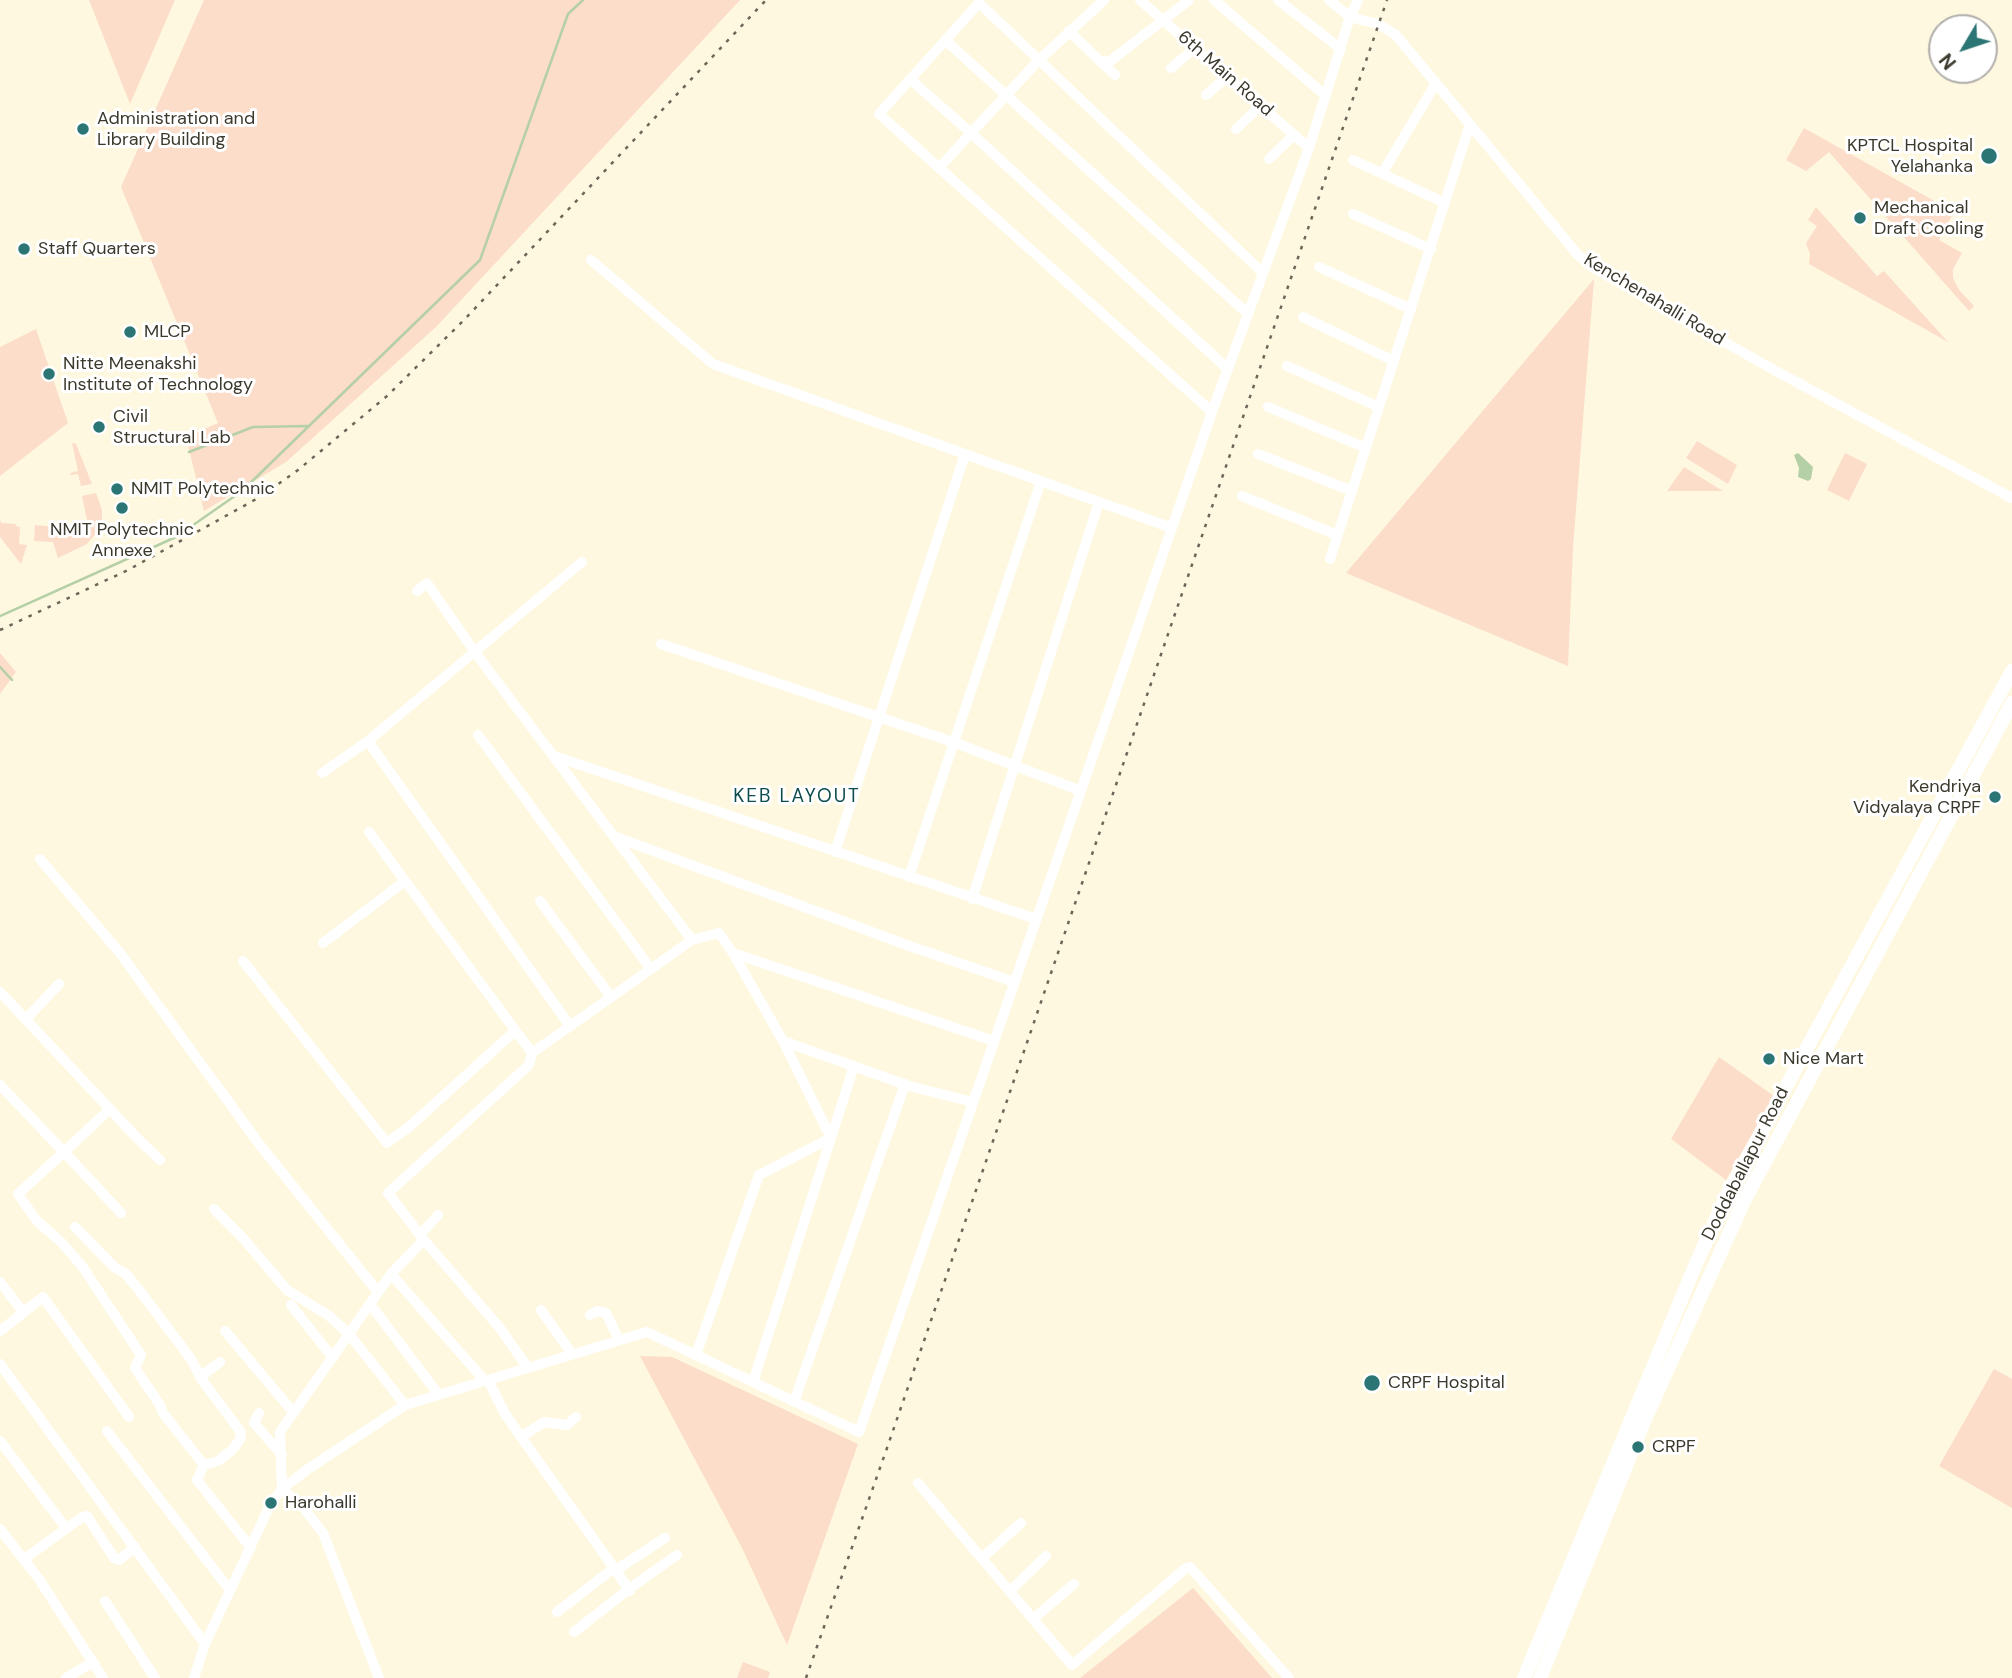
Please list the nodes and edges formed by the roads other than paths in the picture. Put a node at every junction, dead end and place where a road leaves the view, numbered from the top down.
1 (1104, 0) edge
2 (1140, 0) edge
3 (1189, 0) edge
4 (1214, 0) edge
5 (1279, 0) edge
6 (1329, 0) edge
7 (1357, 0) edge
8 (1350, 17) junction
9 (1164, 21) junction
10 (1069, 31) junction
11 (945, 40) junction
12 (1195, 48) junction
13 (1341, 49) junction
14 (1038, 61) junction
15 (1100, 61) junction
16 (1171, 68) dead end
17 (1115, 75) dead end
18 (1228, 76) junction
19 (910, 79) junction
20 (1436, 83) junction
21 (1206, 95) dead end
22 (1005, 96) junction
23 (1326, 96) junction
24 (1261, 105) junction
25 (1470, 124) junction
26 (1236, 129) dead end
27 (971, 132) junction
28 (1294, 135) junction
29 (1309, 148) junction
30 (1269, 159) dead end
31 (1353, 160) dead end
32 (939, 167) junction
33 (1383, 172) junction
34 (1446, 203) junction
35 (1353, 215) dead end
36 (1431, 249) junction
37 (591, 260) dead end
38 (1319, 267) dead end
39 (1263, 273) junction
40 (1411, 309) junction
41 (1248, 314) junction
42 (1303, 317) dead end
43 (1394, 361) junction
44 (1287, 366) dead end
45 (1228, 369) junction
46 (1268, 407) dead end
47 (1379, 407) junction
48 (1212, 412) junction
49 (1366, 448) junction
50 (965, 454) junction
51 (1258, 454) dead end
52 (1041, 481) junction
53 (1352, 491) junction
54 (1242, 496) dead end
55 (2012, 498) edge
56 (1099, 502) junction
57 (1172, 528) junction
58 (1337, 536) junction
59 (1329, 559) dead end
60 (582, 562) dead end
61 (417, 591) dead end
62 (661, 644) dead end
63 (474, 651) junction
64 (2012, 671) edge
65 (2012, 704) edge
66 (877, 718) junction
67 (478, 735) dead end
68 (368, 741) junction
69 (953, 743) junction
70 (554, 756) junction
71 (1015, 765) junction
72 (322, 773) dead end
73 (1081, 791) junction
74 (369, 832) dead end
75 (614, 836) junction
76 (835, 852) junction
77 (40, 859) dead end
78 (909, 877) junction
79 (405, 881) junction
80 (972, 899) junction
81 (540, 901) dead end
82 (1036, 919) junction
83 (692, 940) junction
84 (323, 943) dead end
85 (733, 953) junction
86 (243, 961) dead end
87 (650, 969) junction
88 (1014, 982) junction
89 (59, 985) dead end
90 (0, 992) edge
91 (611, 997) junction
92 (26, 1019) junction
93 (570, 1026) junction
94 (515, 1031) junction
95 (783, 1041) junction
96 (994, 1041) junction
97 (532, 1053) junction
98 (854, 1066) junction
99 (905, 1084) junction
100 (0, 1085) edge
101 (973, 1101) junction
102 (110, 1109) junction
103 (831, 1138) junction
104 (64, 1152) junction
105 (160, 1160) dead end
106 (214, 1209) dead end
107 (121, 1213) dead end
108 (438, 1216) dead end
109 (75, 1227) dead end
110 (422, 1237) junction
111 (391, 1275) junction
112 (0, 1282) edge
113 (378, 1292) junction
114 (370, 1304) junction
115 (291, 1305) dead end
116 (541, 1310) dead end
117 (23, 1312) junction
118 (590, 1315) dead end
119 (0, 1331) edge
120 (225, 1331) dead end
121 (349, 1334) junction
122 (619, 1340) junction
123 (572, 1354) junction
124 (696, 1355) junction
125 (333, 1358) junction
126 (220, 1362) dead end
127 (0, 1364) edge
128 (527, 1368) junction
129 (200, 1377) junction
130 (486, 1380) junction
131 (752, 1382) junction
132 (439, 1395) junction
133 (794, 1402) junction
134 (405, 1405) junction
135 (259, 1413) dead end
136 (294, 1413) junction
137 (576, 1417) dead end
138 (129, 1418) dead end
139 (107, 1431) dead end
140 (521, 1437) junction
141 (0, 1441) edge
142 (282, 1455) junction
143 (204, 1465) junction
144 (918, 1483) dead end
145 (282, 1489) junction
146 (1021, 1523) dead end
147 (66, 1528) junction
148 (0, 1529) edge
149 (665, 1538) dead end
150 (135, 1546) junction
151 (250, 1548) junction
152 (677, 1555) dead end
153 (1046, 1556) dead end
154 (982, 1558) junction
155 (24, 1559) junction
156 (615, 1569) junction
157 (1074, 1584) dead end
158 (229, 1589) junction
159 (629, 1590) junction
160 (1010, 1591) junction
161 (104, 1601) dead end
162 (557, 1612) dead end
163 (1033, 1619) junction
164 (574, 1632) dead end
165 (205, 1644) junction
166 (93, 1662) junction
167 (66, 1678) edge
168 (103, 1678) edge
169 (155, 1678) edge
170 (194, 1678) edge
171 (379, 1678) edge
172 (1289, 1678) edge
173 (1524, 1678) edge
174 (1540, 1678) edge

1 - 10 street
2 - 9 street, 6th Main Road
3 - 9 street
4 - 23 street
5 - 13 street
6 - 8 street, Kenchenahalli Road
7 - 8 street
8 - 13 street
8 - 20 street, Kenchenahalli Road
9 - 12 street, 6th Main Road
9 - 15 street
10 - 14 street
10 - 15 street
11 - 14 street
11 - 19 street
11 - 22 street
12 - 16 street
12 - 18 street, 6th Main Road
13 - 23 street
14 - 22 street
14 - 39 street
15 - 17 street
18 - 21 street
18 - 24 street, 6th Main Road
19 - 27 street
19 - 32 street
20 - 25 street, Kenchenahalli Road
20 - 33 street
22 - 27 street
22 - 41 street
23 - 29 street
24 - 26 street
24 - 28 street, 6th Main Road
25 - 34 street
25 - 55 street, Kenchenahalli Road
27 - 32 street
27 - 45 street
28 - 29 street, 6th Main Road
28 - 30 street
29 - 39 street
31 - 33 street
32 - 48 street
33 - 34 street
34 - 36 street
35 - 36 street
36 - 40 street
37 - 50 street
38 - 40 street
39 - 41 street
40 - 43 street
41 - 45 street
42 - 43 street
43 - 47 street
44 - 47 street
45 - 48 street
46 - 49 street
47 - 49 street
48 - 57 street
49 - 53 street
50 - 52 street
50 - 66 street
51 - 53 street
52 - 56 street
52 - 69 street
53 - 58 street
54 - 58 street
56 - 57 street
56 - 71 street
57 - 73 street
58 - 59 street
60 - 63 street
61 - 63 street
62 - 66 street
63 - 68 street
63 - 70 street
64 - 173 main road, Doddaballapur Road
65 - 174 main road, Doddaballapur Road
66 - 69 street
66 - 76 street
67 - 87 street
68 - 72 street
68 - 93 street
69 - 71 street
69 - 78 street
70 - 75 street
70 - 76 street
71 - 73 street
71 - 80 street
73 - 82 street
74 - 79 street
75 - 83 street
75 - 88 street
76 - 78 street
77 - 113 street
78 - 80 street
79 - 84 street
79 - 94 street
80 - 82 street
81 - 91 street
82 - 88 street
83 - 85 street
83 - 87 street
85 - 95 street
85 - 96 street
86 - 94 street
87 - 91 street
88 - 96 street
89 - 92 street
90 - 92 street
91 - 93 street
92 - 102 street
93 - 97 street
94 - 97 street
95 - 98 street
95 - 103 street
96 - 101 street
97 - 110 street
98 - 99 street
98 - 103 street
99 - 101 street
99 - 133 street
100 - 104 street
101 - 133 street
102 - 104 street
102 - 105 street
103 - 124 street
103 - 131 street
104 - 107 street
104 - 143 street
106 - 121 street
108 - 110 street
109 - 129 street
110 - 111 street
110 - 128 street
111 - 113 street
111 - 130 street
112 - 117 street
113 - 114 street
114 - 121 street
114 - 132 street
115 - 125 street
116 - 123 street
117 - 119 street
117 - 138 street
118 - 122 street
120 - 136 street
121 - 125 street
121 - 134 street
122 - 123 street
122 - 124 street
123 - 128 street
124 - 131 street
125 - 136 street
126 - 129 street
127 - 150 street
128 - 130 street
129 - 143 street
130 - 132 street
130 - 140 street
131 - 133 street
132 - 134 street
134 - 145 street
135 - 142 street
136 - 142 street
137 - 140 street
139 - 158 street
140 - 156 street
141 - 147 street
142 - 145 street
143 - 151 street
144 - 154 street
145 - 151 street
145 - 171 street
146 - 154 street
147 - 150 street
147 - 155 street
148 - 155 street
149 - 156 street
150 - 165 street
151 - 158 street
152 - 159 street
153 - 160 street
154 - 160 street
155 - 166 street
156 - 159 street
156 - 162 street
157 - 163 street
158 - 165 street
159 - 164 street
160 - 163 street
161 - 169 street
163 - 172 street
165 - 170 street
166 - 167 street
166 - 168 street

